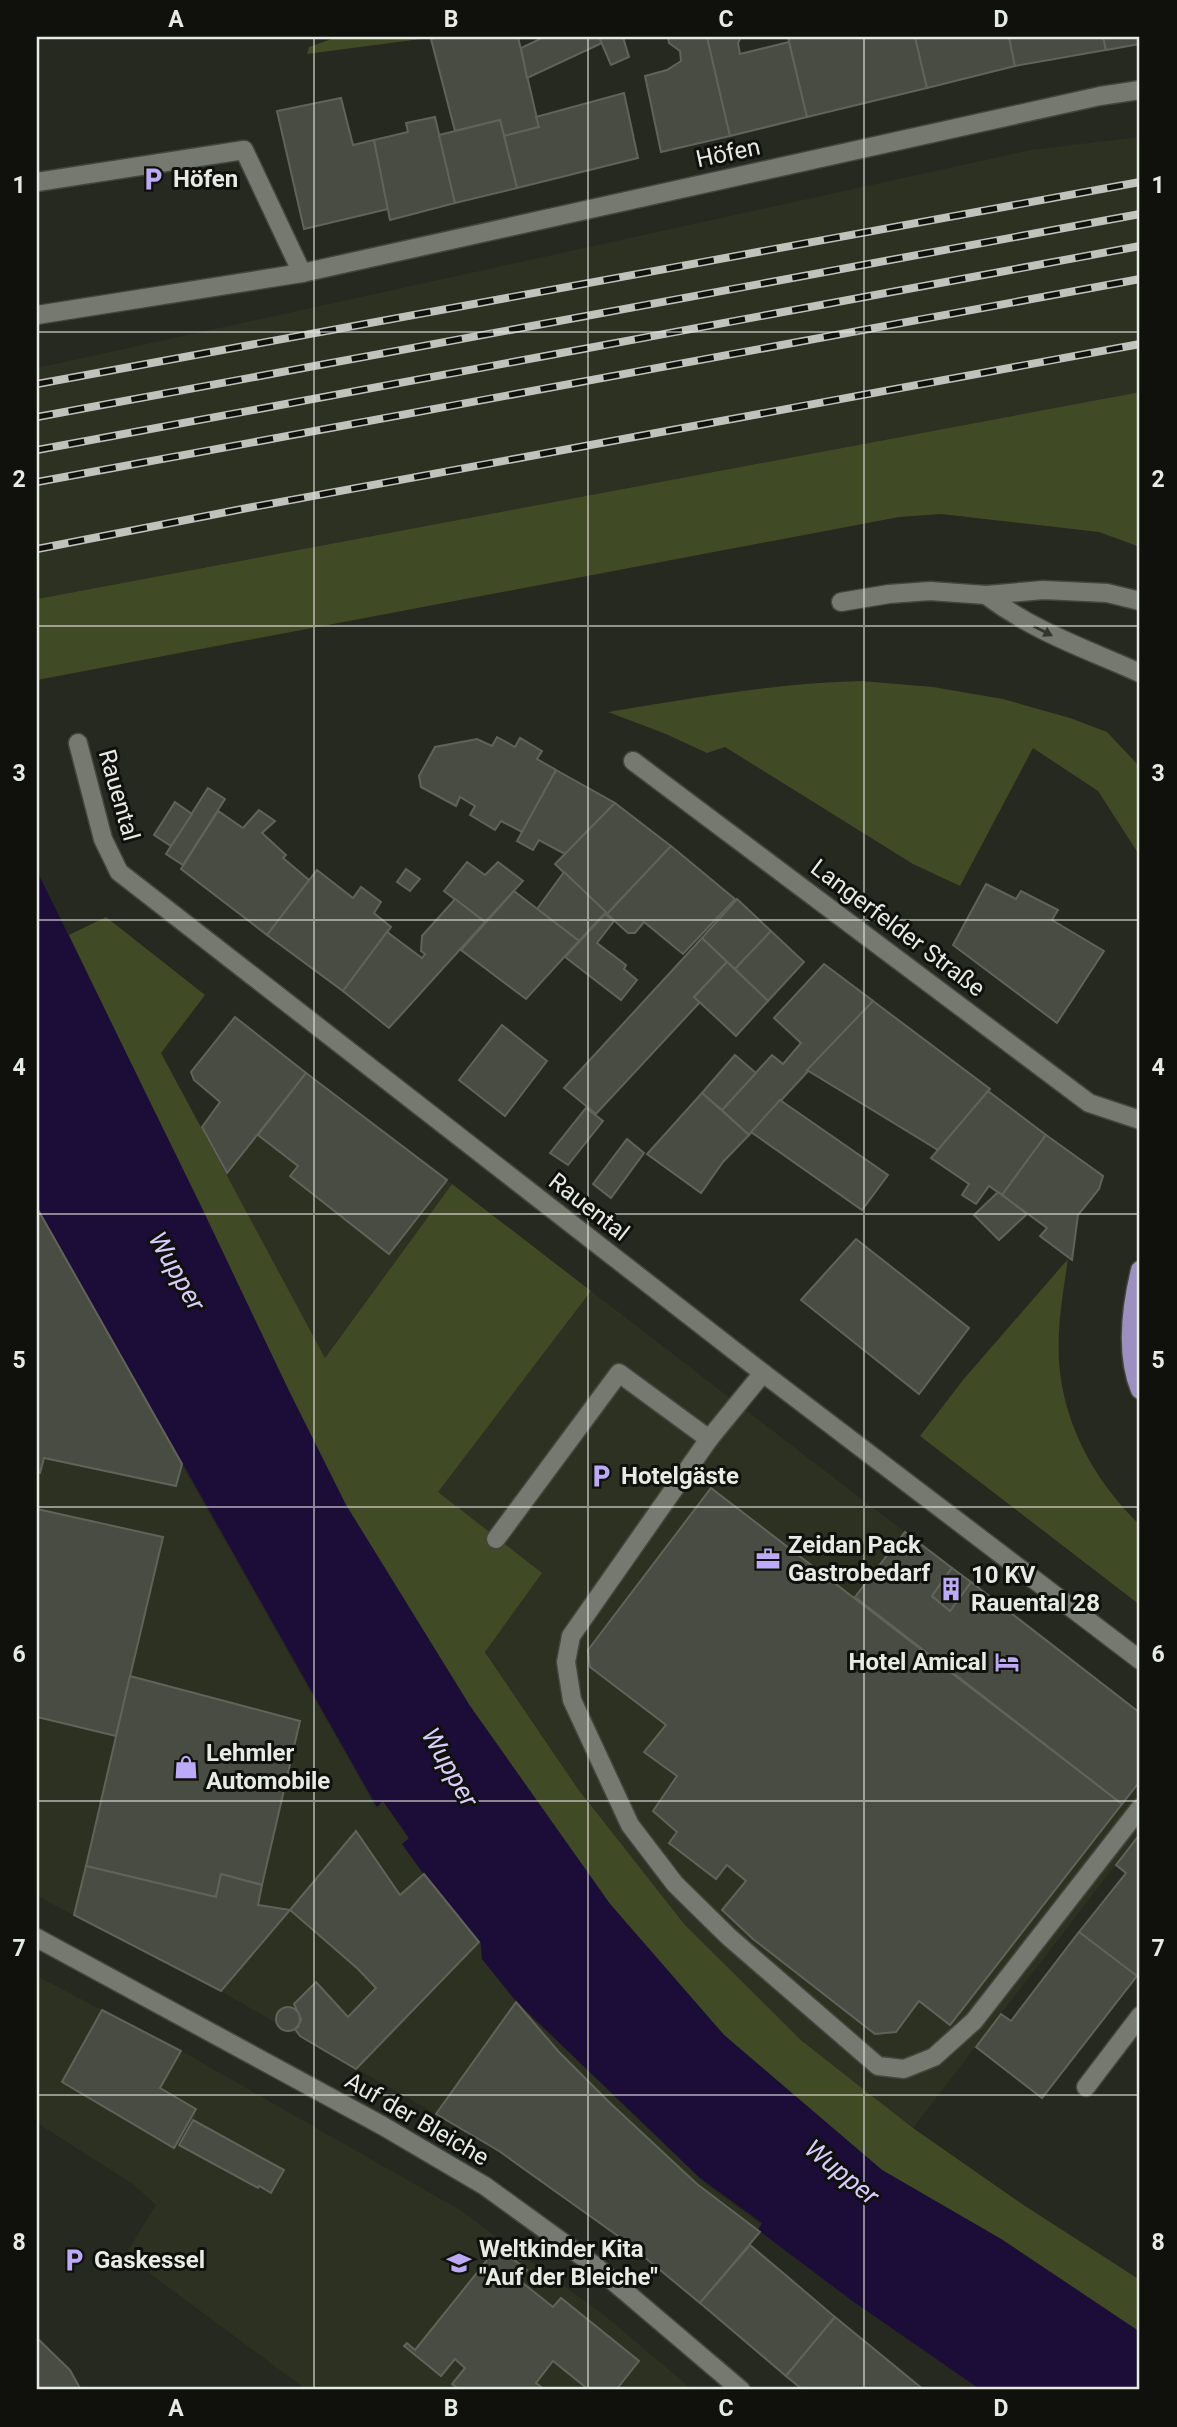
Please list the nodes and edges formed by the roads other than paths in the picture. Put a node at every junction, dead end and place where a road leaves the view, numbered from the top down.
1 (1140, 90) edge
2 (37, 182) edge
3 (303, 272) junction
4 (37, 316) edge
5 (986, 595) junction
6 (1140, 601) edge
7 (841, 602) dead end
8 (1137, 674) edge
9 (78, 743) dead end
10 (634, 761) dead end
11 (1140, 1120) edge
12 (1140, 1270) edge
13 (763, 1373) junction
14 (1140, 1390) edge
15 (709, 1440) junction
16 (496, 1539) dead end
17 (1140, 1660) edge
18 (1140, 1808) edge
19 (37, 1938) edge
20 (1140, 2016) edge
21 (1086, 2087) dead end
22 (741, 2390) edge

1 - 3 street, Höfen
2 - 3 street
3 - 4 street, Höfen
5 - 6 street
5 - 7 street
5 -> 8 street
9 - 13 street, Rauental
10 - 11 street, Langerfelder Straße
12 - 14 main road
13 - 15 street
13 - 17 street, Rauental
15 - 16 street
15 - 18 street
19 - 22 street, Auf der Bleiche
20 - 21 street

